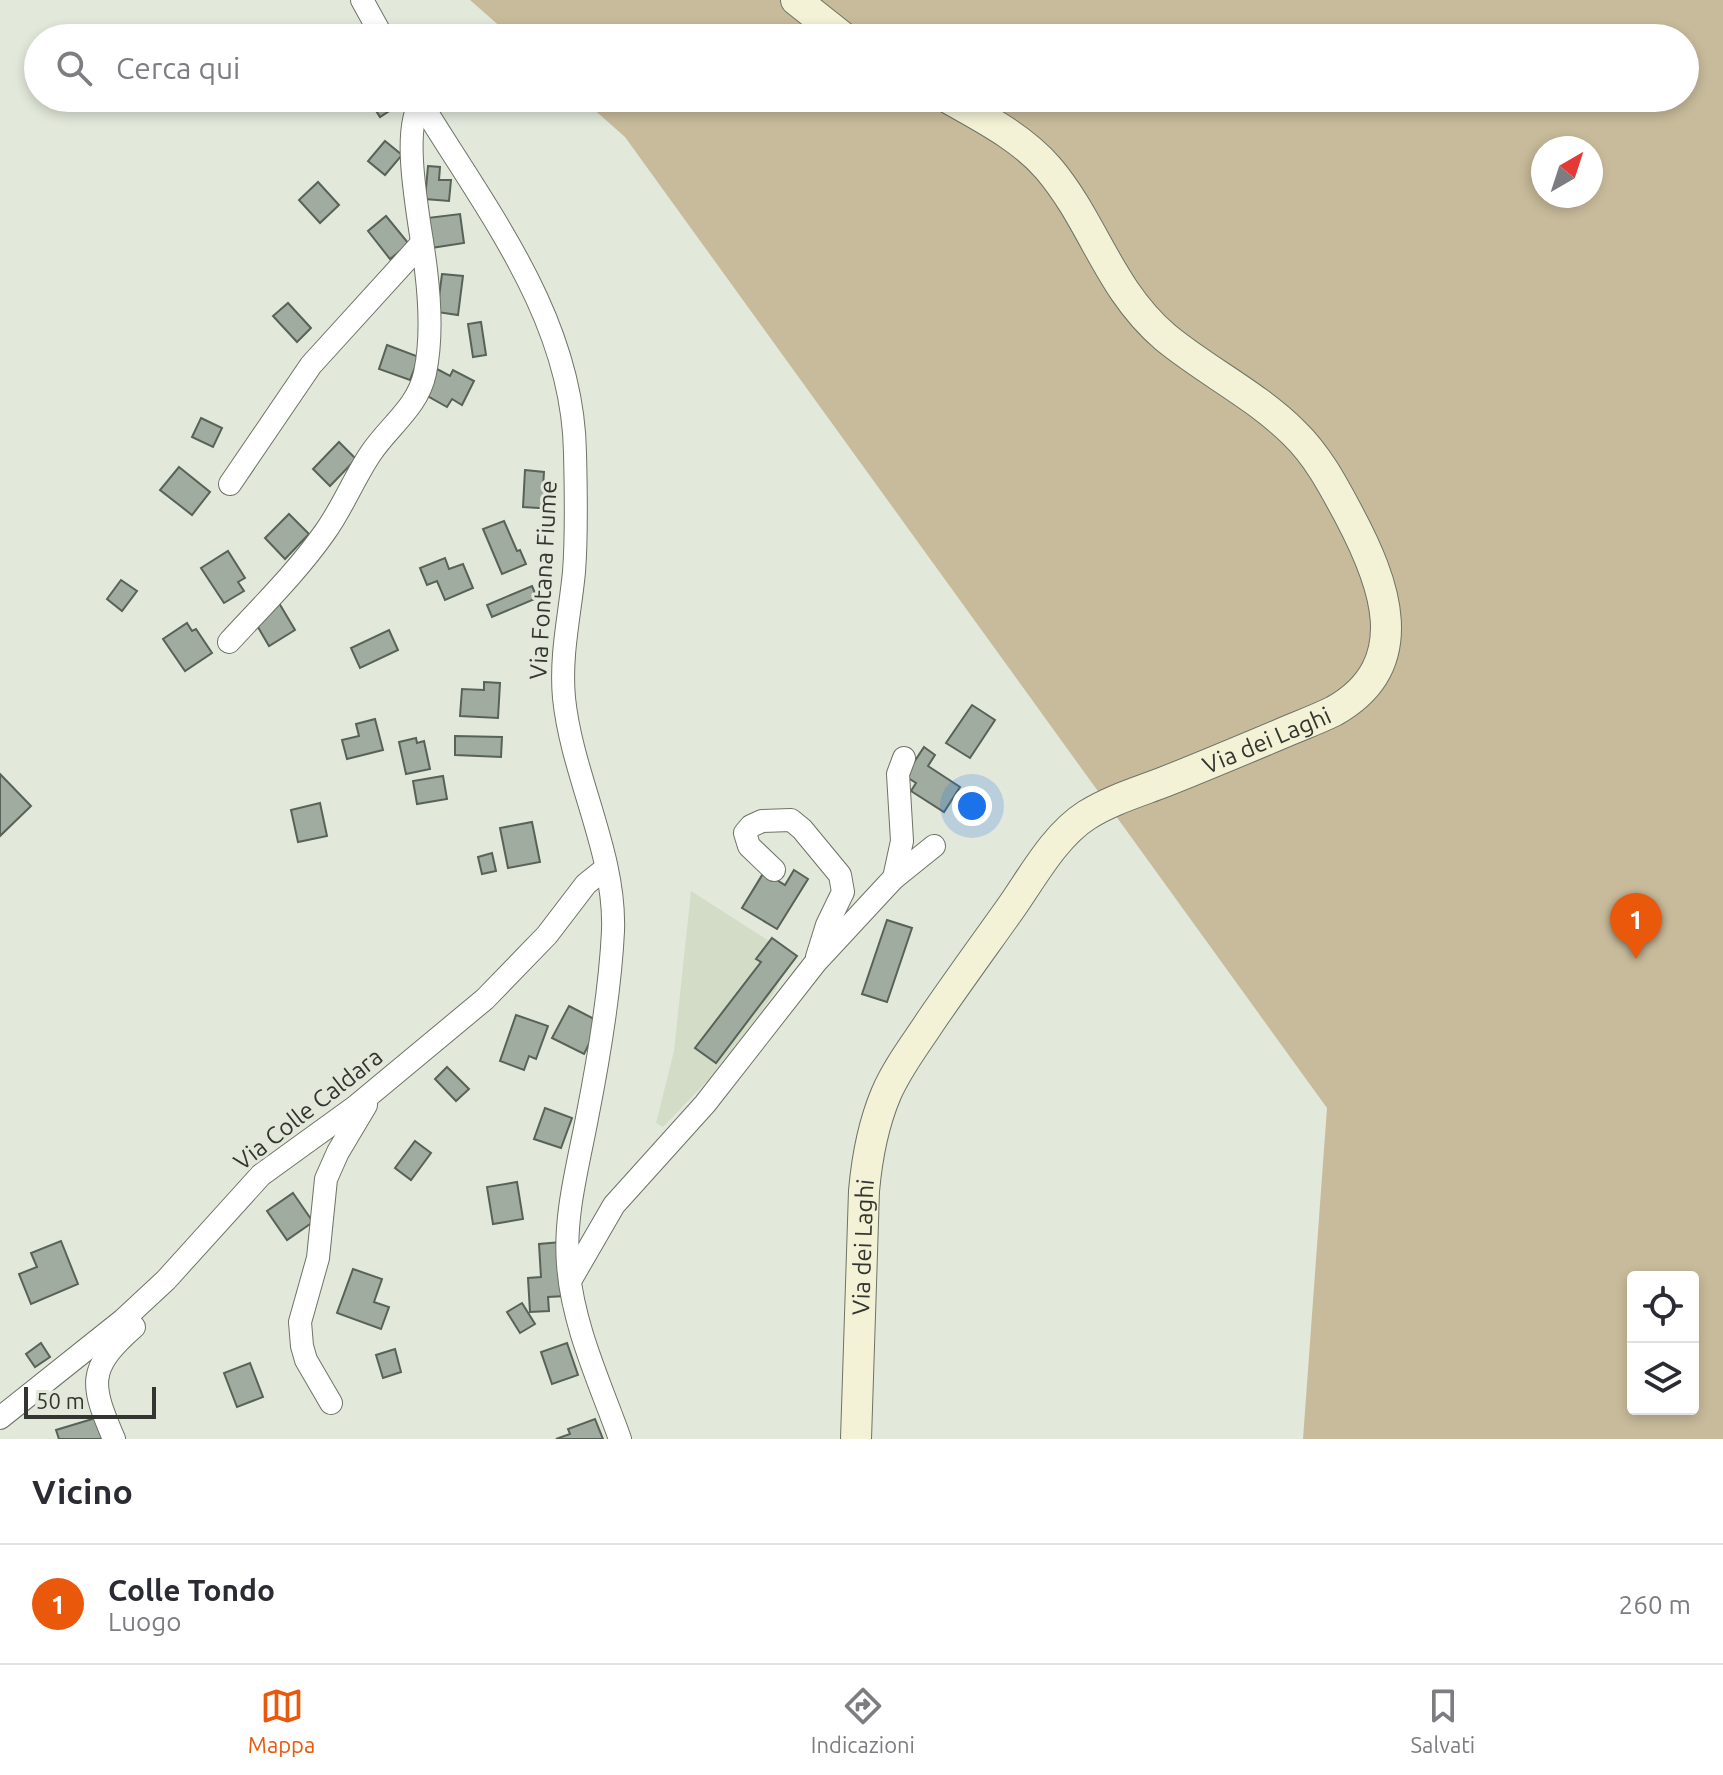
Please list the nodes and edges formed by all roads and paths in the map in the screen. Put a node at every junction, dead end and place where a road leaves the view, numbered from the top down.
1 (362, 0) edge
2 (796, 0) edge
3 (375, 24) edge
4 (826, 24) edge
5 (415, 112) edge
6 (427, 112) edge
7 (972, 112) edge
8 (422, 243) junction
9 (230, 484) dead end
10 (229, 642) dead end
11 (904, 758) dead end
12 (934, 846) dead end
13 (604, 863) junction
14 (774, 870) dead end
15 (893, 879) junction
16 (816, 962) junction
17 (373, 1093) junction
18 (166, 1280) junction
19 (570, 1281) junction
20 (331, 1403) dead end
21 (0, 1418) edge
22 (114, 1439) edge
23 (620, 1439) edge
24 (856, 1439) edge

1 - 3 street
2 - 4 main road
5 - 8 street
6 - 13 street, Via Fontana Fiume
7 - 24 main road, Via dei Laghi
8 - 9 street
8 - 10 street
11 - 15 street
12 - 15 street
13 - 17 street, Via Colle Caldara
13 - 19 street, Via Fontana Fiume
14 - 16 street
15 - 16 street
16 - 19 street
17 - 18 street, Via Colle Caldara
17 - 20 street
18 - 21 street, Via Colle Caldara
18 - 22 street
19 - 23 street, Via Fontana Fiume

